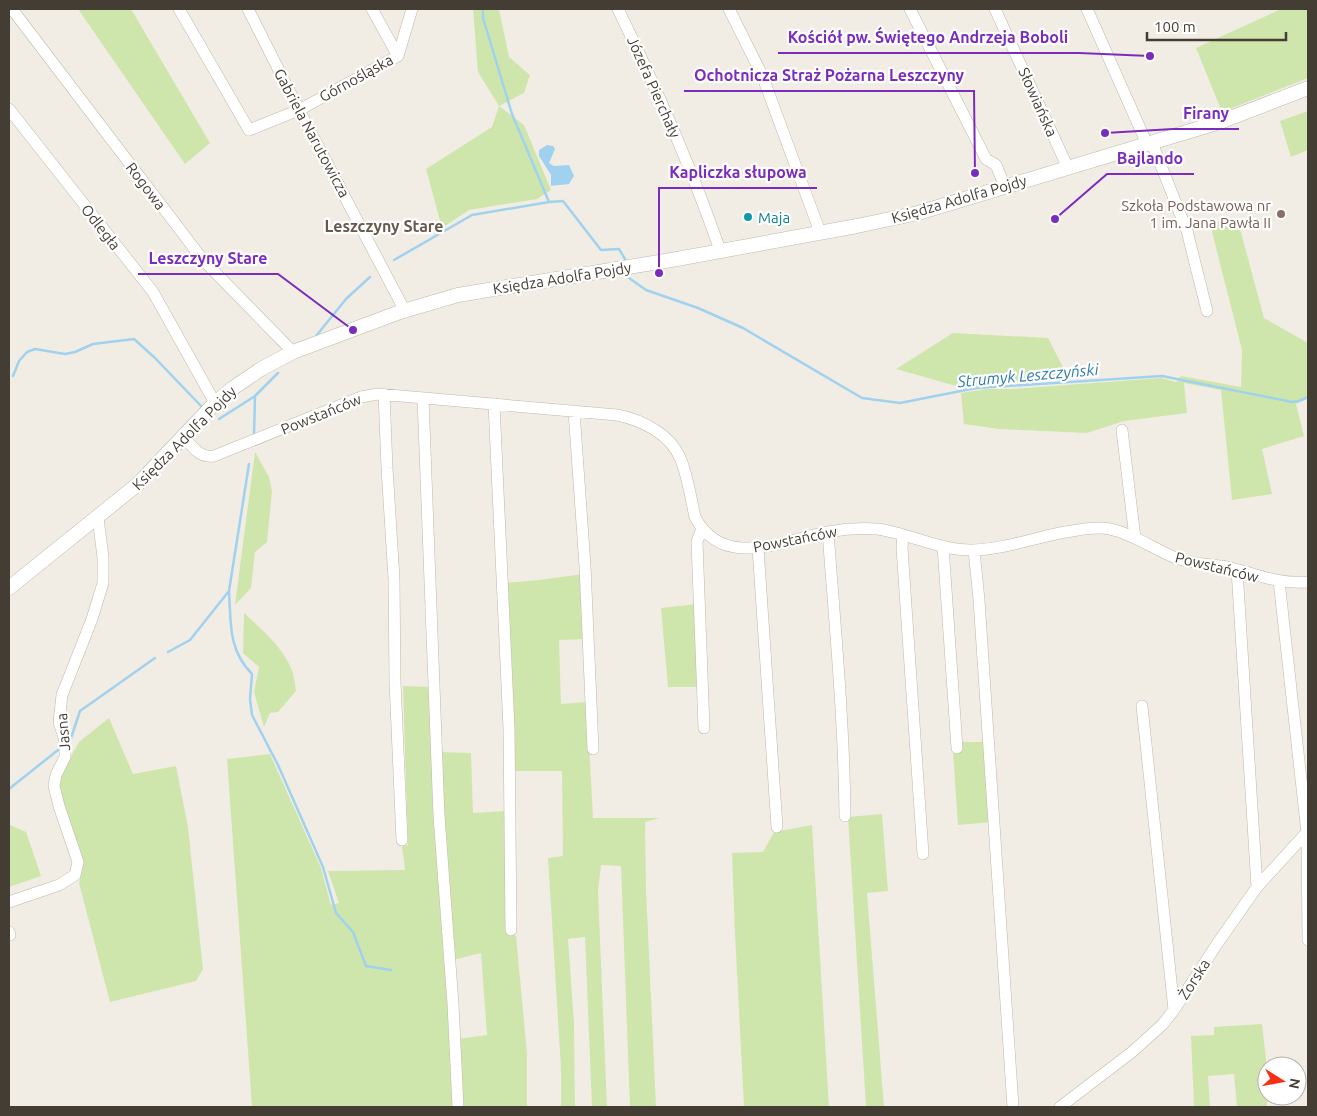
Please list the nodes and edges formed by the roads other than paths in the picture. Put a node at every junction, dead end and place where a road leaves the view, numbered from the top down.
1 (12, 9) edge
2 (179, 9) edge
3 (248, 9) edge
4 (372, 9) edge
5 (412, 9) edge
6 (618, 9) edge
7 (729, 9) edge
8 (910, 9) edge
9 (995, 9) edge
10 (1087, 9) edge
11 (398, 56) junction
12 (1308, 88) edge
13 (9, 109) edge
14 (299, 110) junction
15 (1149, 144) junction
16 (1068, 168) junction
17 (1005, 187) junction
18 (820, 232) junction
19 (720, 250) junction
20 (405, 310) junction
21 (1207, 311) dead end
22 (293, 352) junction
23 (384, 394) junction
24 (423, 398) junction
25 (215, 403) junction
26 (494, 404) junction
27 (574, 411) junction
28 (1122, 430) dead end
29 (184, 437) junction
30 (98, 518) junction
31 (702, 528) junction
32 (828, 532) junction
33 (903, 535) junction
34 (1135, 538) junction
35 (943, 546) junction
36 (758, 548) junction
37 (974, 550) junction
38 (1237, 570) junction
39 (1280, 581) junction
40 (1308, 582) edge
41 (9, 588) edge
42 (1142, 706) dead end
43 (704, 728) dead end
44 (957, 748) dead end
45 (593, 749) dead end
46 (845, 816) dead end
47 (777, 827) dead end
48 (1307, 832) edge
49 (402, 840) dead end
50 (923, 854) dead end
51 (1257, 887) junction
52 (9, 902) edge
53 (511, 930) dead end
54 (1308, 940) edge
55 (1174, 1010) junction
56 (458, 1107) edge
57 (1013, 1107) edge
58 (1060, 1107) edge

1 - 22 street, Rogowa
2 - 14 street, Górnośląska
3 - 14 street, Gabriela Narutowicza
4 - 11 street
5 - 11 street, Górnośląska
6 - 19 street, Józefa Pierchały
7 - 18 street
8 - 17 street
9 - 16 street, Słowiańska
10 - 15 street
11 - 14 street, Górnośląska
12 - 15 street, Księdza Adolfa Pojdy
13 - 25 street, Odległa
14 - 20 street, Gabriela Narutowicza
15 - 16 street, Księdza Adolfa Pojdy
15 - 21 street
16 - 17 street, Księdza Adolfa Pojdy
17 - 18 street, Księdza Adolfa Pojdy
18 - 19 street, Księdza Adolfa Pojdy
19 - 20 street, Księdza Adolfa Pojdy
20 - 22 street, Księdza Adolfa Pojdy
22 - 25 street, Księdza Adolfa Pojdy
23 - 24 street, Powstańców
23 - 29 street, Powstańców
23 - 49 street
24 - 26 street, Powstańców
24 - 56 street
25 - 29 street, Księdza Adolfa Pojdy
26 - 27 street, Powstańców
26 - 53 street
27 - 31 street, Powstańców
27 - 45 street
28 - 34 street
29 - 30 street, Księdza Adolfa Pojdy
30 - 41 street, Księdza Adolfa Pojdy
30 - 52 street, Jasna
31 - 36 street, Powstańców
31 - 43 street
32 - 33 street, Powstańców
32 - 36 street, Powstańców
32 - 46 street
33 - 35 street, Powstańców
33 - 50 street
34 - 37 street, Powstańców
34 - 38 street, Powstańców
35 - 37 street, Powstańców
35 - 44 street
36 - 47 street
37 - 57 street
38 - 39 street, Powstańców
38 - 51 street
39 - 40 street, Powstańców
39 - 48 street
42 - 55 street
48 - 51 street, Żorska
48 - 54 street
51 - 55 street, Żorska
55 - 58 street, Żorska

